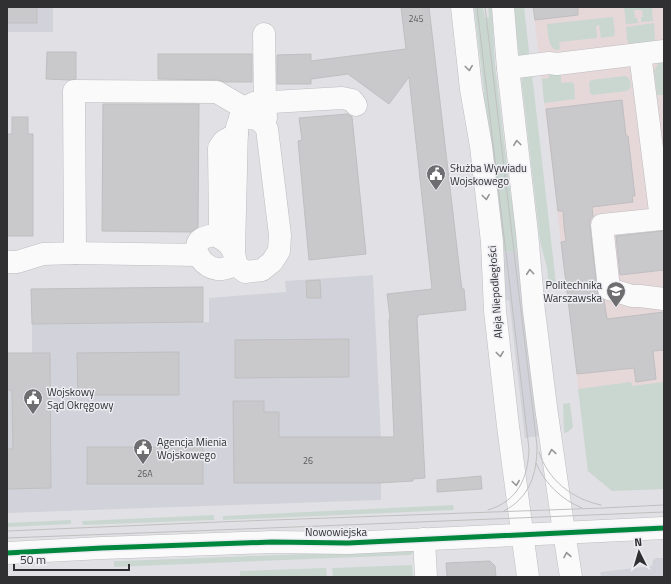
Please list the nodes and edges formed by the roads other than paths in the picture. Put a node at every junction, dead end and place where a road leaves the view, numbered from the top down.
1 (462, 7) edge
2 (503, 7) edge
3 (264, 34) dead end
4 (664, 51) edge
5 (640, 54) junction
6 (508, 68) junction
7 (356, 105) dead end
8 (247, 116) junction
9 (75, 248) junction
10 (198, 250) junction
11 (230, 251) junction
12 (7, 262) edge
13 (664, 299) edge
14 (664, 528) edge
15 (564, 532) junction
16 (523, 535) junction
17 (424, 539) junction
18 (7, 553) edge
19 (426, 577) edge
20 (528, 577) edge
21 (571, 577) edge

1 -> 16 main road, Aleja Niepodległości
2 - 6 main road
3 - 8 main road
4 - 5 main road
5 - 6 main road
5 - 13 main road
15 -> 6 main road
7 - 8 main road
8 - 9 main road
8 - 11 main road
8 - 11 main road
9 - 10 main road
9 - 12 main road
10 - 11 main road
10 - 11 main road
14 - 15 main road, Nowowiejska
15 - 16 main road, Nowowiejska
21 -> 15 main road
16 - 17 main road, Nowowiejska
16 - 20 main road, Aleja Niepodległości
17 - 18 main road, Nowowiejska
17 - 19 main road

